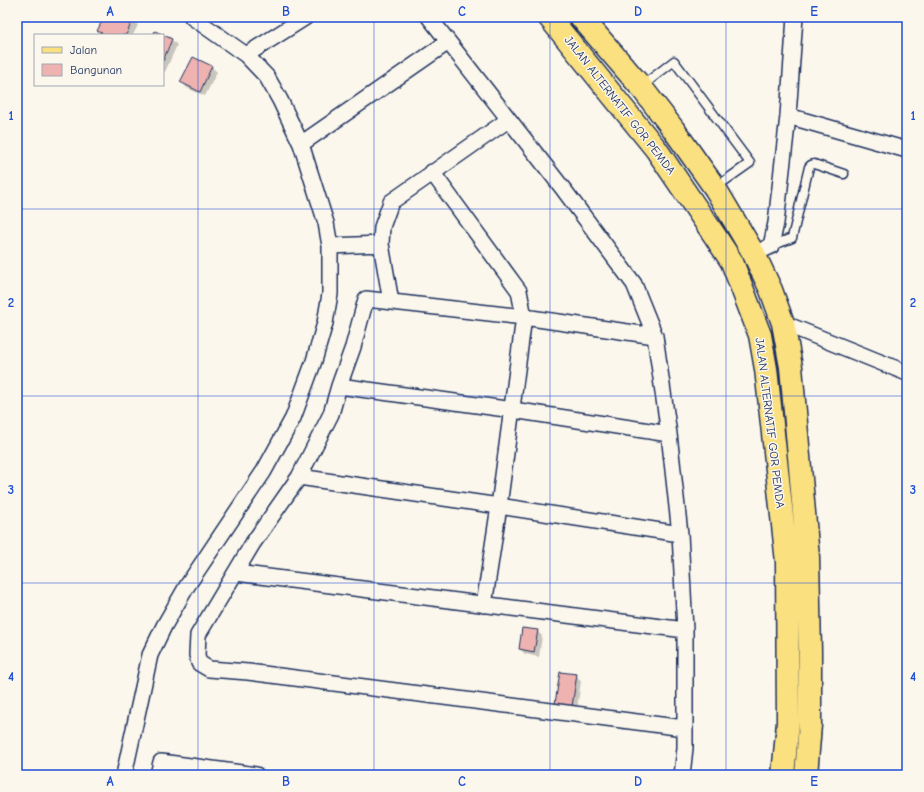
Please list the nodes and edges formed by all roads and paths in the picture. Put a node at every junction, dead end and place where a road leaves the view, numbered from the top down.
1 (192, 17) edge
2 (306, 17) edge
3 (429, 17) edge
4 (549, 17) edge
5 (581, 17) edge
6 (794, 17) edge
7 (448, 42) junction
8 (246, 55) junction
9 (641, 87) junction
10 (788, 116) junction
11 (508, 120) junction
12 (301, 144) junction
13 (907, 150) edge
14 (432, 172) junction
15 (844, 174) dead end
16 (715, 188) junction
17 (381, 244) junction
18 (330, 246) junction
19 (763, 250) junction
20 (391, 302) junction
21 (524, 317) junction
22 (783, 323) junction
23 (655, 336) junction
24 (907, 373) edge
25 (339, 386) junction
26 (513, 410) junction
27 (669, 434) junction
28 (299, 477) junction
29 (500, 506) junction
30 (680, 534) junction
31 (236, 573) junction
32 (484, 605) junction
33 (685, 630) junction
34 (684, 728) junction
35 (124, 775) edge
36 (158, 775) edge
37 (256, 775) edge
38 (682, 775) edge
39 (783, 775) edge
40 (806, 775) edge

1 - 8 street
2 - 8 street
3 - 7 street
4 - 39 main road, JALAN ALTERNATIF GOR PEMDA
5 - 9 main road, JALAN ALTERNATIF GOR PEMDA
6 - 10 street
7 - 11 street
7 - 12 street
8 - 12 street
9 - 16 main road, JALAN ALTERNATIF GOR PEMDA
9 - 16 lane
10 - 13 street
10 - 19 street
11 - 14 street
11 - 23 street
12 - 18 street
14 - 17 street
14 - 21 street
15 - 19 lane
16 - 19 main road, JALAN ALTERNATIF GOR PEMDA
17 - 18 street
17 - 20 street
18 - 35 street
19 - 22 main road, JALAN ALTERNATIF GOR PEMDA
20 - 21 street
20 - 25 street
21 - 23 street
21 - 26 street
22 - 24 street
22 - 40 main road, JALAN ALTERNATIF GOR PEMDA
23 - 27 street
25 - 26 street
25 - 28 street
26 - 27 street
26 - 29 street
27 - 30 street
28 - 29 street
28 - 31 street
29 - 30 street
29 - 32 street
30 - 33 street
31 - 32 street
31 - 34 street
32 - 33 street
33 - 34 street
34 - 38 street
36 - 37 street

